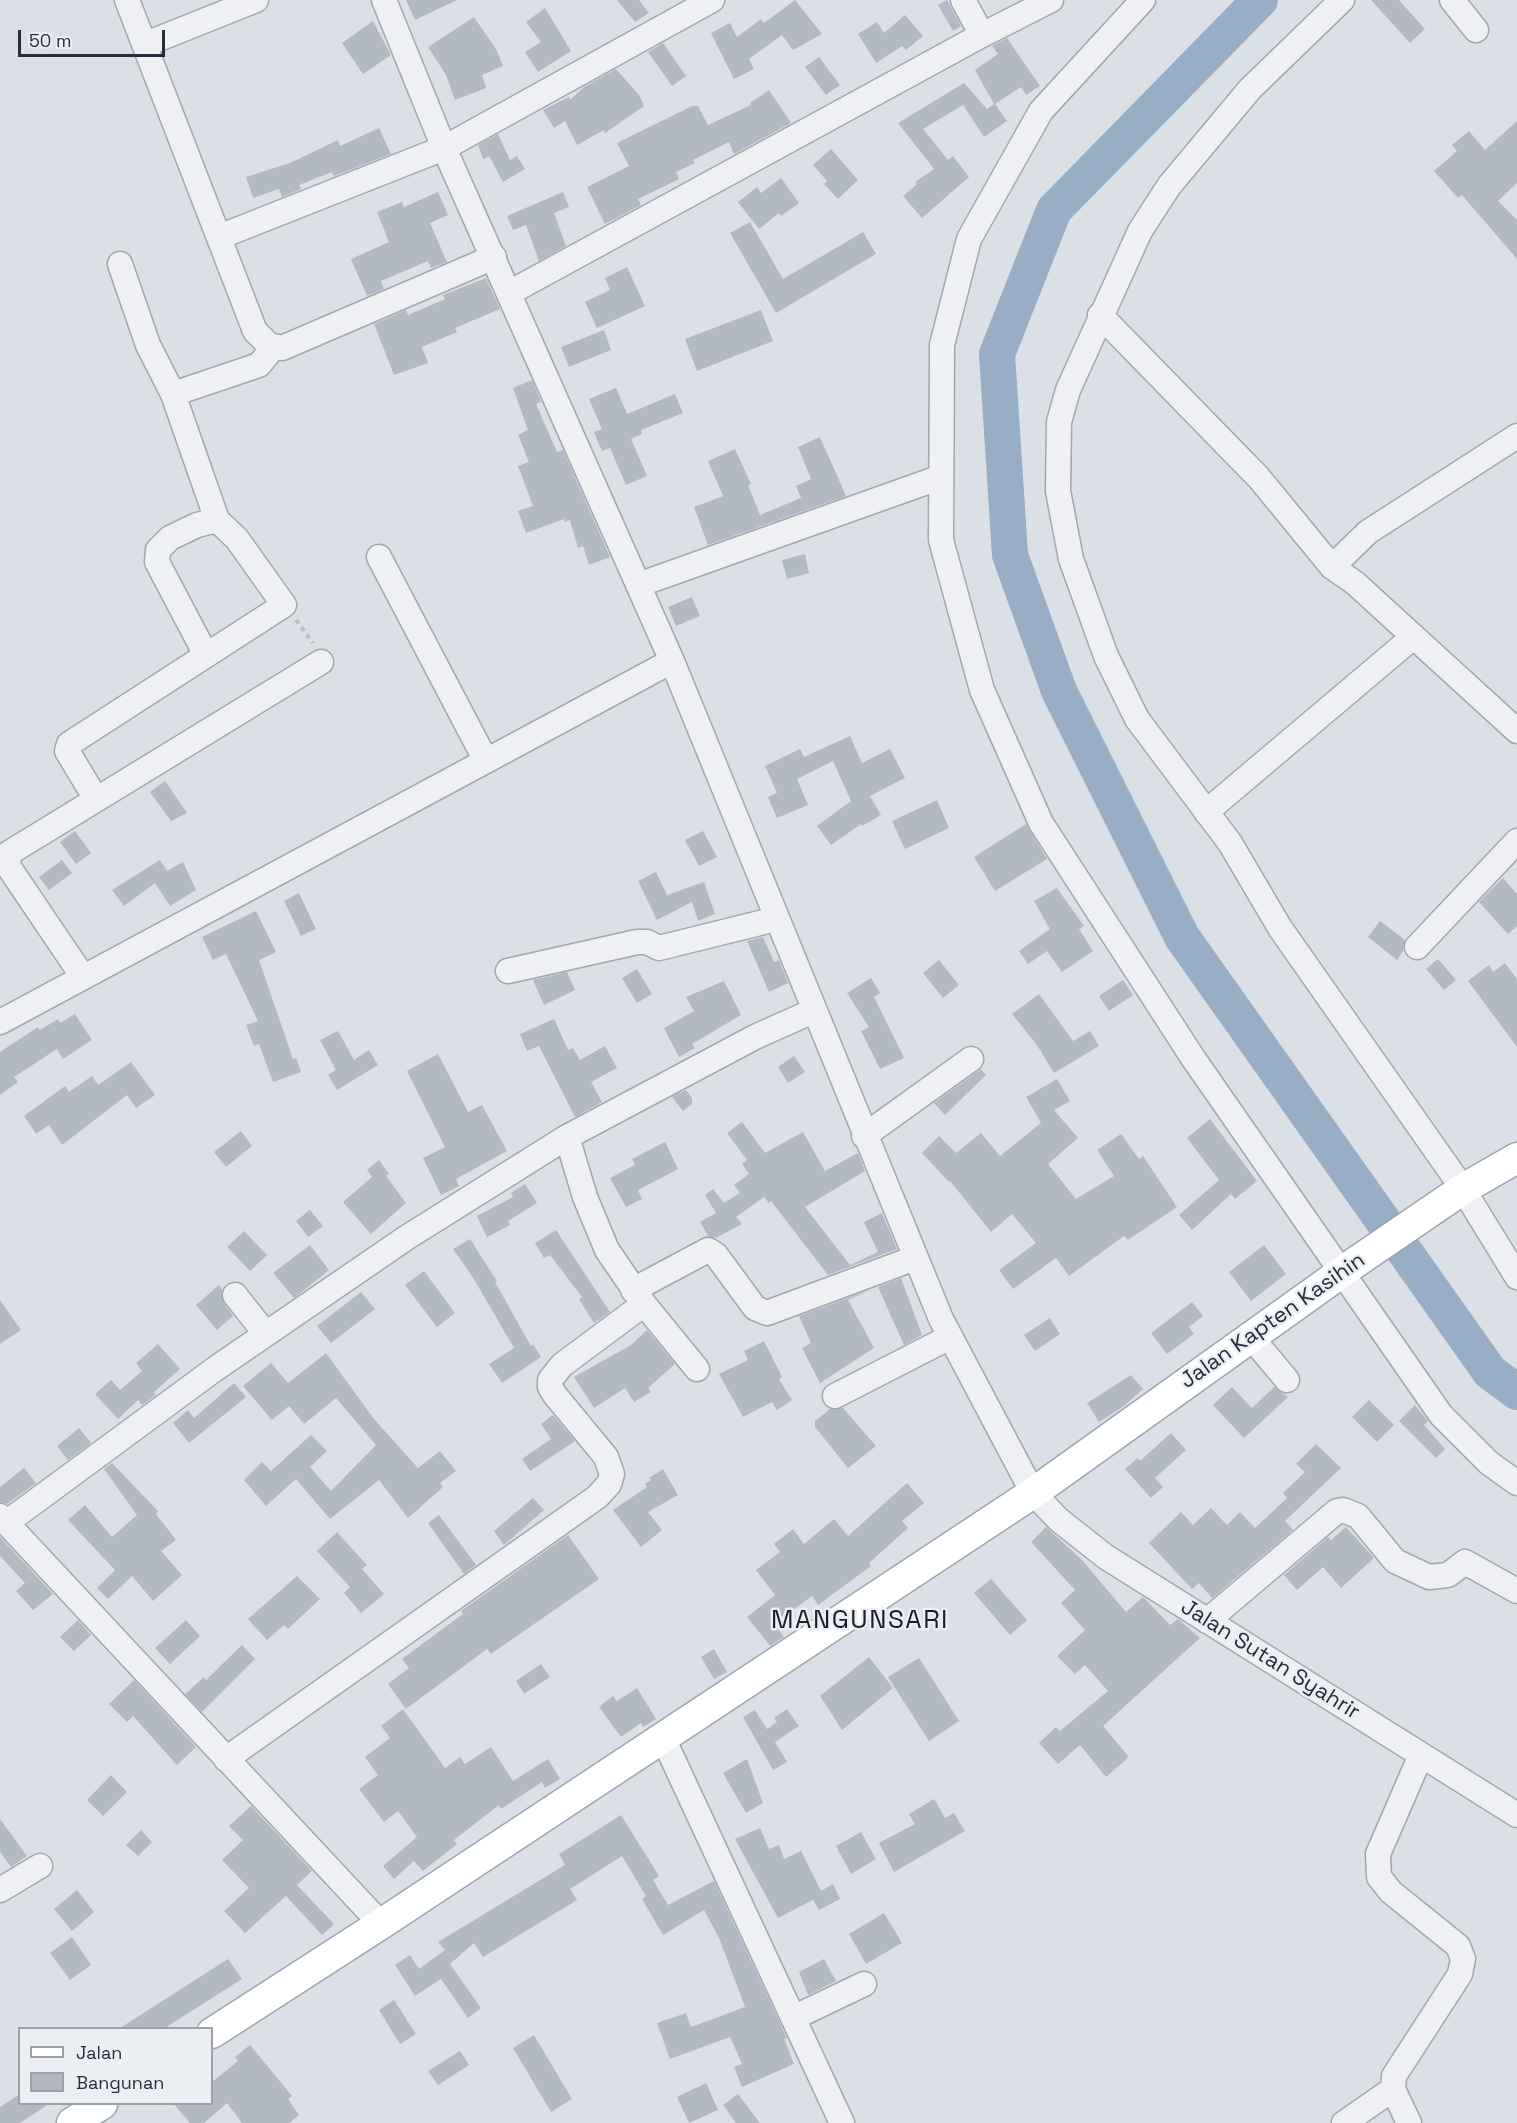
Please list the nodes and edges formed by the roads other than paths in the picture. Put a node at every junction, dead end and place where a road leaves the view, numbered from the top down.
1 (127, 0) edge
2 (256, 0) edge
3 (384, 0) edge
4 (712, 0) edge
5 (963, 0) edge
6 (1051, 0) edge
7 (1143, 0) edge
8 (1342, 0) edge
9 (1452, 0) edge
10 (1476, 30) dead end
11 (982, 35) junction
12 (146, 44) junction
13 (444, 148) junction
14 (219, 237) junction
15 (494, 257) junction
16 (120, 264) dead end
17 (509, 293) junction
18 (1100, 315) junction
19 (269, 345) junction
20 (173, 394) junction
21 (1517, 436) edge
22 (941, 477) junction
23 (217, 520) junction
24 (379, 557) dead end
25 (1332, 567) junction
26 (638, 585) junction
27 (1412, 638) junction
28 (206, 655) junction
29 (672, 661) junction
30 (321, 662) road end
31 (1517, 731) edge
32 (486, 761) junction
33 (96, 799) junction
34 (1206, 812) junction
35 (1517, 841) edge
36 (776, 919) junction
37 (1417, 947) dead end
38 (508, 971) dead end
39 (82, 977) junction
40 (813, 1011) junction
41 (0, 1022) edge
42 (971, 1059) dead end
43 (864, 1136) junction
44 (567, 1137) junction
45 (1517, 1158) edge
46 (1460, 1192) junction
47 (915, 1258) junction
48 (1349, 1267) junction
49 (1517, 1278) edge
50 (235, 1295) dead end
51 (638, 1297) junction
52 (265, 1334) junction
53 (950, 1337) junction
54 (1251, 1337) junction
55 (697, 1369) dead end
56 (1287, 1380) dead end
57 (835, 1396) dead end
58 (1517, 1483) edge
59 (1033, 1493) junction
60 (3, 1520) edge
61 (1517, 1591) edge
62 (1207, 1621) junction
63 (663, 1738) junction
64 (1421, 1755) junction
65 (226, 1759) junction
66 (1517, 1815) edge
67 (40, 1866) dead end
68 (0, 1890) edge
69 (381, 1924) junction
70 (864, 1984) dead end
71 (793, 2018) junction
72 (213, 2032) edge
73 (1393, 2089) junction
74 (99, 2105) edge
75 (73, 2123) edge
76 (842, 2123) edge
77 (1344, 2123) edge
78 (1409, 2123) edge

1 - 12 street
2 - 12 street
3 - 13 street, Jalan Sutan Syahrir
4 - 13 street
5 - 11 street
6 - 11 street
7 - 22 street
8 - 18 street
9 - 10 street
11 - 17 street
12 - 14 street
13 - 14 street
13 - 15 street, Jalan Sutan Syahrir
14 - 19 street
15 - 17 street, Jalan Sutan Syahrir
15 - 19 street
16 - 20 street
17 - 26 street, Jalan Sutan Syahrir
18 - 25 street
18 - 34 street
19 - 20 street
20 - 23 street
21 - 25 street
22 - 26 street
22 - 48 street
23 - 28 street
23 - 28 street
24 - 32 street
25 - 27 street
26 - 29 street, Jalan Sutan Syahrir
27 - 31 street
27 - 34 street
28 - 33 street
29 - 32 street
29 - 36 street, Jalan Sutan Syahrir
30 - 33 street
32 - 39 street
33 - 39 street
34 - 46 street
35 - 37 street
36 - 38 street
36 - 40 street, Jalan Sutan Syahrir
39 - 41 street
40 - 43 street, Jalan Sutan Syahrir
40 - 44 street
42 - 43 street
43 - 47 street, Jalan Sutan Syahrir
44 - 51 street
44 - 52 street
45 - 46 main road, Jalan Kapten Kasihin
46 - 48 main road, Jalan Kapten Kasihin
46 - 49 street
47 - 51 street
47 - 53 street, Jalan Sutan Syahrir
48 - 54 main road, Jalan Kapten Kasihin
48 - 58 street
50 - 52 street
51 - 55 street
51 - 65 street
52 - 60 street
53 - 57 street
53 - 59 street, Jalan Sutan Syahrir
54 - 56 street
54 - 59 main road, Jalan Kapten Kasihin
59 - 62 street, Jalan Sutan Syahrir
59 - 63 main road, Jalan Kapten Kasihin
60 - 65 street
61 - 62 street
62 - 64 street, Jalan Sutan Syahrir
63 - 69 main road, Jalan Kapten Kasihin
63 - 71 street
64 - 66 street, Jalan Sutan Syahrir
64 - 73 street
65 - 69 street
67 - 68 street
69 - 72 main road, Jalan Kapten Kasihin
70 - 71 street
71 - 76 street
73 - 77 street
73 - 78 street
74 - 75 main road

